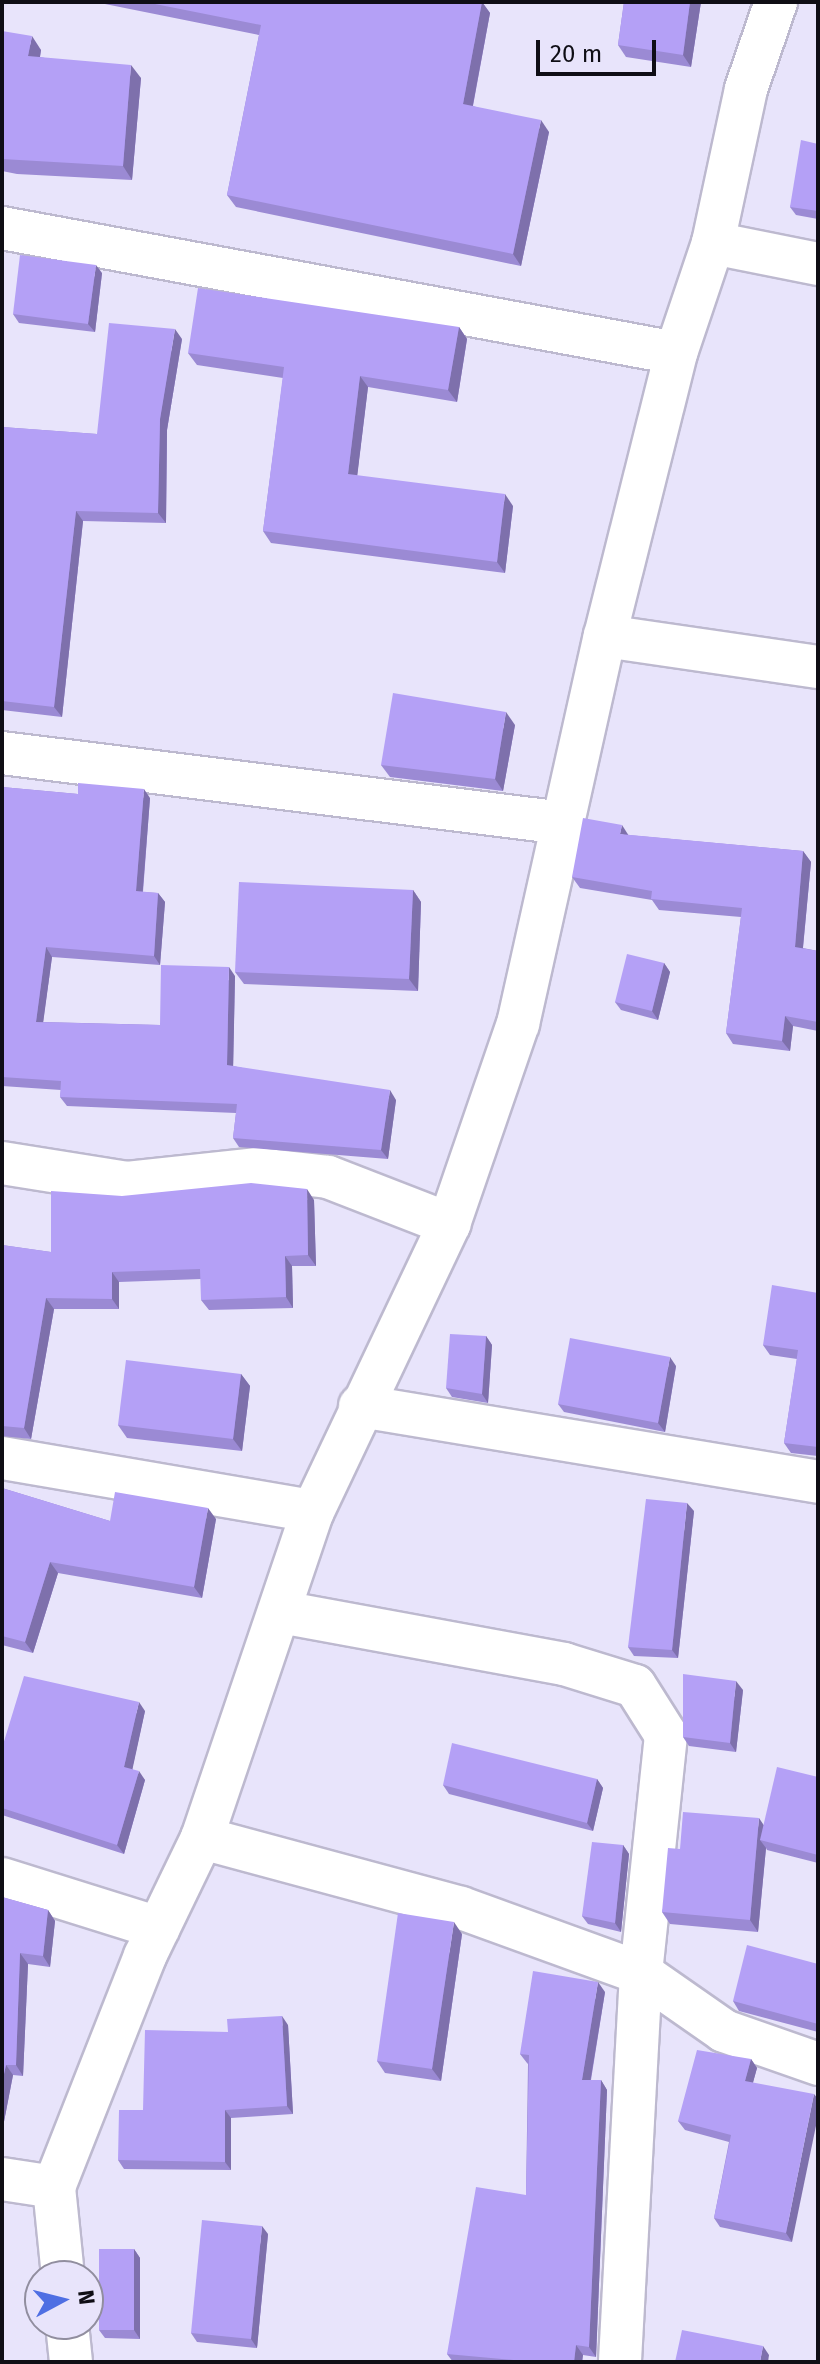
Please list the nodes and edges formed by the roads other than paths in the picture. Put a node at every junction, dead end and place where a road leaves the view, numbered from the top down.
1 (776, 2) edge
2 (2, 228) edge
3 (713, 243) junction
4 (818, 264) edge
5 (676, 353) junction
6 (605, 636) junction
7 (818, 667) edge
8 (2, 753) edge
9 (563, 823) junction
10 (2, 1163) edge
11 (449, 1224) junction
12 (360, 1406) junction
13 (2, 1458) edge
14 (818, 1482) edge
15 (313, 1511) junction
16 (281, 1612) junction
17 (202, 1838) junction
18 (2, 1879) edge
19 (158, 1928) junction
20 (641, 1973) junction
21 (818, 2064) edge
22 (2, 2179) edge
23 (54, 2187) junction
24 (61, 2260) edge
25 (620, 2362) edge

1 - 3 street
2 - 5 street
3 - 4 street
3 - 5 street
5 - 6 street
6 - 7 street
6 - 9 street
8 - 9 street
9 - 11 street
10 - 11 street
11 - 12 street
12 - 14 street
12 - 15 street
13 - 15 street
15 - 16 street
16 - 17 street
16 - 20 street
17 - 19 street
17 - 20 street
18 - 19 street
19 - 23 street
20 - 21 street
20 - 25 street
22 - 23 street
23 - 24 street

